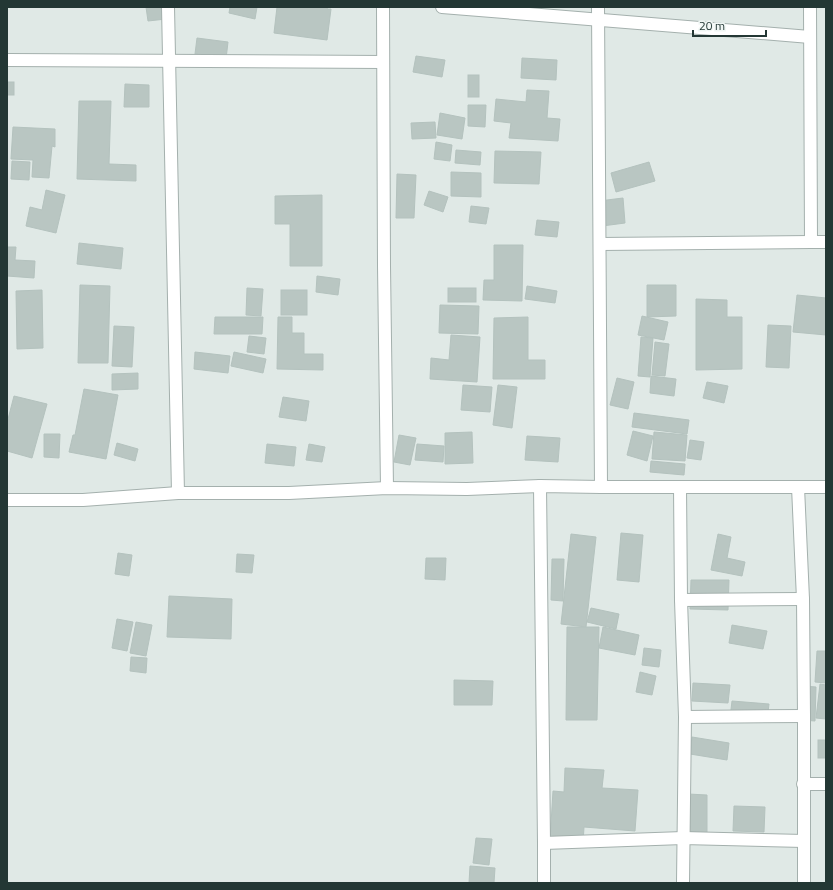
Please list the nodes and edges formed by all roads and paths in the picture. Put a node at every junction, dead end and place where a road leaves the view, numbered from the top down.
1 (168, 7) edge
2 (383, 7) edge
3 (442, 7) edge
4 (598, 7) edge
5 (810, 7) edge
6 (598, 20) junction
7 (810, 37) junction
8 (7, 60) edge
9 (169, 61) junction
10 (384, 62) junction
11 (811, 242) junction
12 (826, 242) edge
13 (600, 244) junction
14 (540, 486) junction
15 (601, 487) junction
16 (680, 487) junction
17 (798, 487) junction
18 (826, 487) edge
19 (387, 488) junction
20 (178, 493) junction
21 (7, 500) edge
22 (803, 599) junction
23 (681, 600) junction
24 (804, 716) junction
25 (685, 717) junction
26 (803, 784) junction
27 (826, 784) edge
28 (683, 838) junction
29 (804, 841) junction
30 (544, 843) junction
31 (544, 883) edge
32 (683, 883) edge
33 (804, 883) edge

1 - 9 street
2 - 10 street
3 - 6 street
4 - 6 street
5 - 7 street
6 - 7 street
6 - 13 street
7 - 11 street
8 - 9 street
9 - 10 street
9 - 20 street
10 - 19 street
11 - 12 street
11 - 13 street
13 - 15 street
14 - 15 street
14 - 19 street
14 - 30 street
15 - 16 street
16 - 17 street
16 - 23 street
17 - 18 street
17 - 22 street
19 - 20 street
20 - 21 street
22 - 23 street
22 - 24 street
23 - 25 street
24 - 25 street
24 - 26 street
25 - 28 street
26 - 27 street
26 - 29 street
28 - 29 street
28 - 30 street
28 - 32 street
29 - 33 street
30 - 31 street

